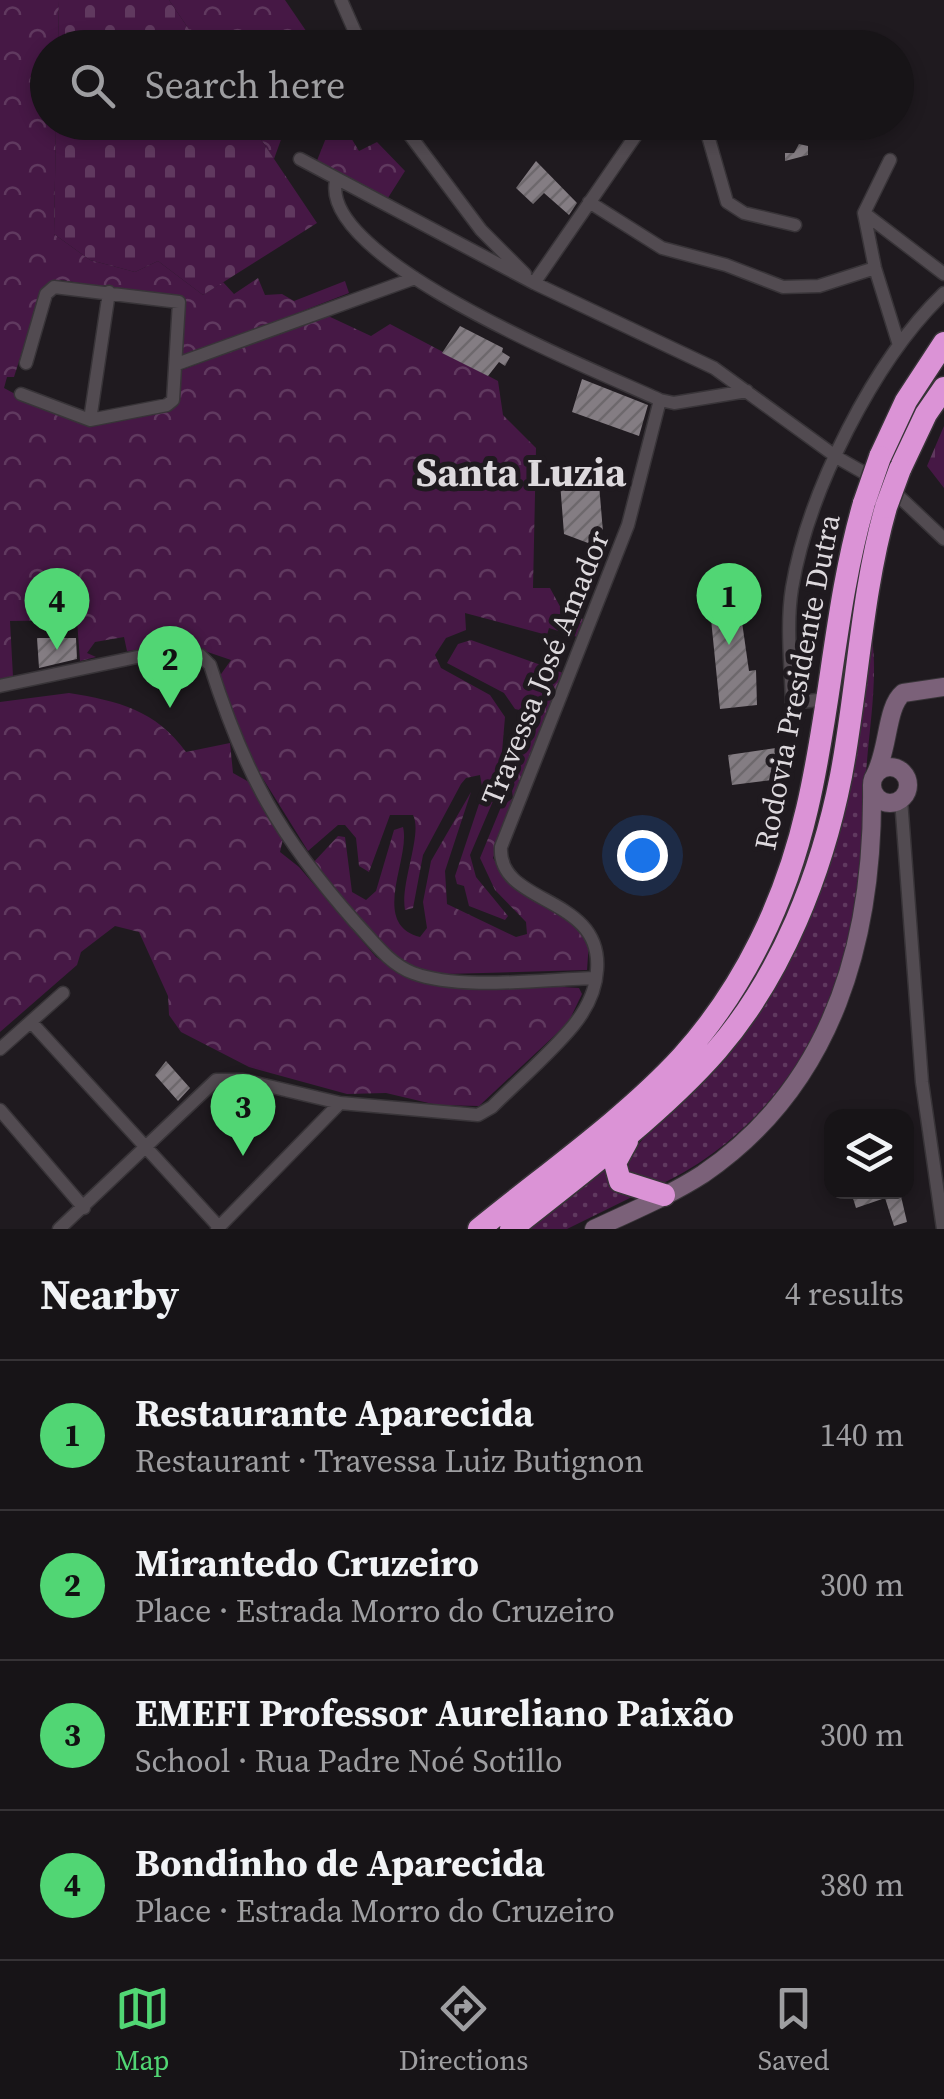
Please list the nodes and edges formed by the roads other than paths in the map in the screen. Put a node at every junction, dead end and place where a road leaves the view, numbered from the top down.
1 (340, 0) edge
2 (354, 30) edge
3 (414, 140) edge
4 (632, 140) edge
5 (709, 140) edge
6 (300, 159) dead end
7 (890, 160) dead end
8 (336, 181) junction
9 (589, 202) junction
10 (864, 213) junction
11 (795, 225) dead end
12 (481, 230) junction
13 (472, 251) junction
14 (875, 268) junction
15 (944, 274) edge
16 (415, 278) junction
17 (534, 283) junction
18 (108, 292) junction
19 (944, 294) edge
20 (898, 342) junction
21 (944, 343) edge
22 (26, 363) dead end
23 (177, 364) junction
24 (944, 388) edge
25 (748, 391) junction
26 (21, 394) dead end
27 (660, 400) junction
28 (90, 420) junction
29 (838, 458) junction
30 (890, 463) junction
31 (885, 504) junction
32 (944, 539) edge
33 (0, 686) edge
34 (944, 688) edge
35 (904, 694) junction
36 (826, 700) junction
37 (907, 780) junction
38 (873, 781) junction
39 (899, 801) junction
40 (873, 835) junction
41 (596, 978) junction
42 (62, 993) dead end
43 (31, 1022) junction
44 (0, 1049) edge
45 (680, 1084) junction
46 (340, 1103) junction
47 (0, 1110) edge
48 (147, 1147) junction
49 (664, 1195) junction
50 (84, 1208) junction
51 (218, 1228) edge
52 (59, 1229) edge
53 (479, 1229) edge
54 (511, 1229) edge
55 (594, 1229) edge
56 (943, 1229) edge

1 - 2 street
3 - 12 street
4 - 9 street
5 - 11 street
6 - 8 street
7 - 10 street
8 - 13 street
8 - 16 street
9 - 14 street
9 - 17 street
10 - 14 street
10 - 15 street
12 - 13 street
12 - 17 street
13 - 17 street
14 - 20 street
16 - 23 street
16 - 27 street
17 - 25 street
18 - 22 street
18 - 23 street
18 - 28 street
19 - 20 street
20 - 29 street
21 - 30 highway, Rodovia Presidente Dutra
23 - 28 street
24 - 30 highway, Rodovia Presidente Dutra
25 - 27 street
25 - 29 street
26 - 28 street
27 - 41 street, Travessa José Amador
29 - 31 street
29 - 36 street
30 - 31 highway, Rodovia Presidente Dutra, bridge
31 - 32 street
31 - 36 highway, Rodovia Presidente Dutra
31 - 45 highway, Rodovia Presidente Dutra
33 - 41 street
34 - 35 street
35 - 37 street
35 - 38 street
36 - 53 highway, Rodovia Presidente Dutra
37 - 38 street
37 - 39 street
38 - 39 street
38 - 40 street
39 - 40 street
39 - 56 street
40 - 49 street
41 - 46 street
42 - 43 street
43 - 44 street
43 - 48 street
45 - 49 highway
45 - 54 highway, Rodovia Presidente Dutra
46 - 48 street
46 - 51 street
47 - 50 street
48 - 50 street
48 - 51 street
49 - 55 street
50 - 52 street

